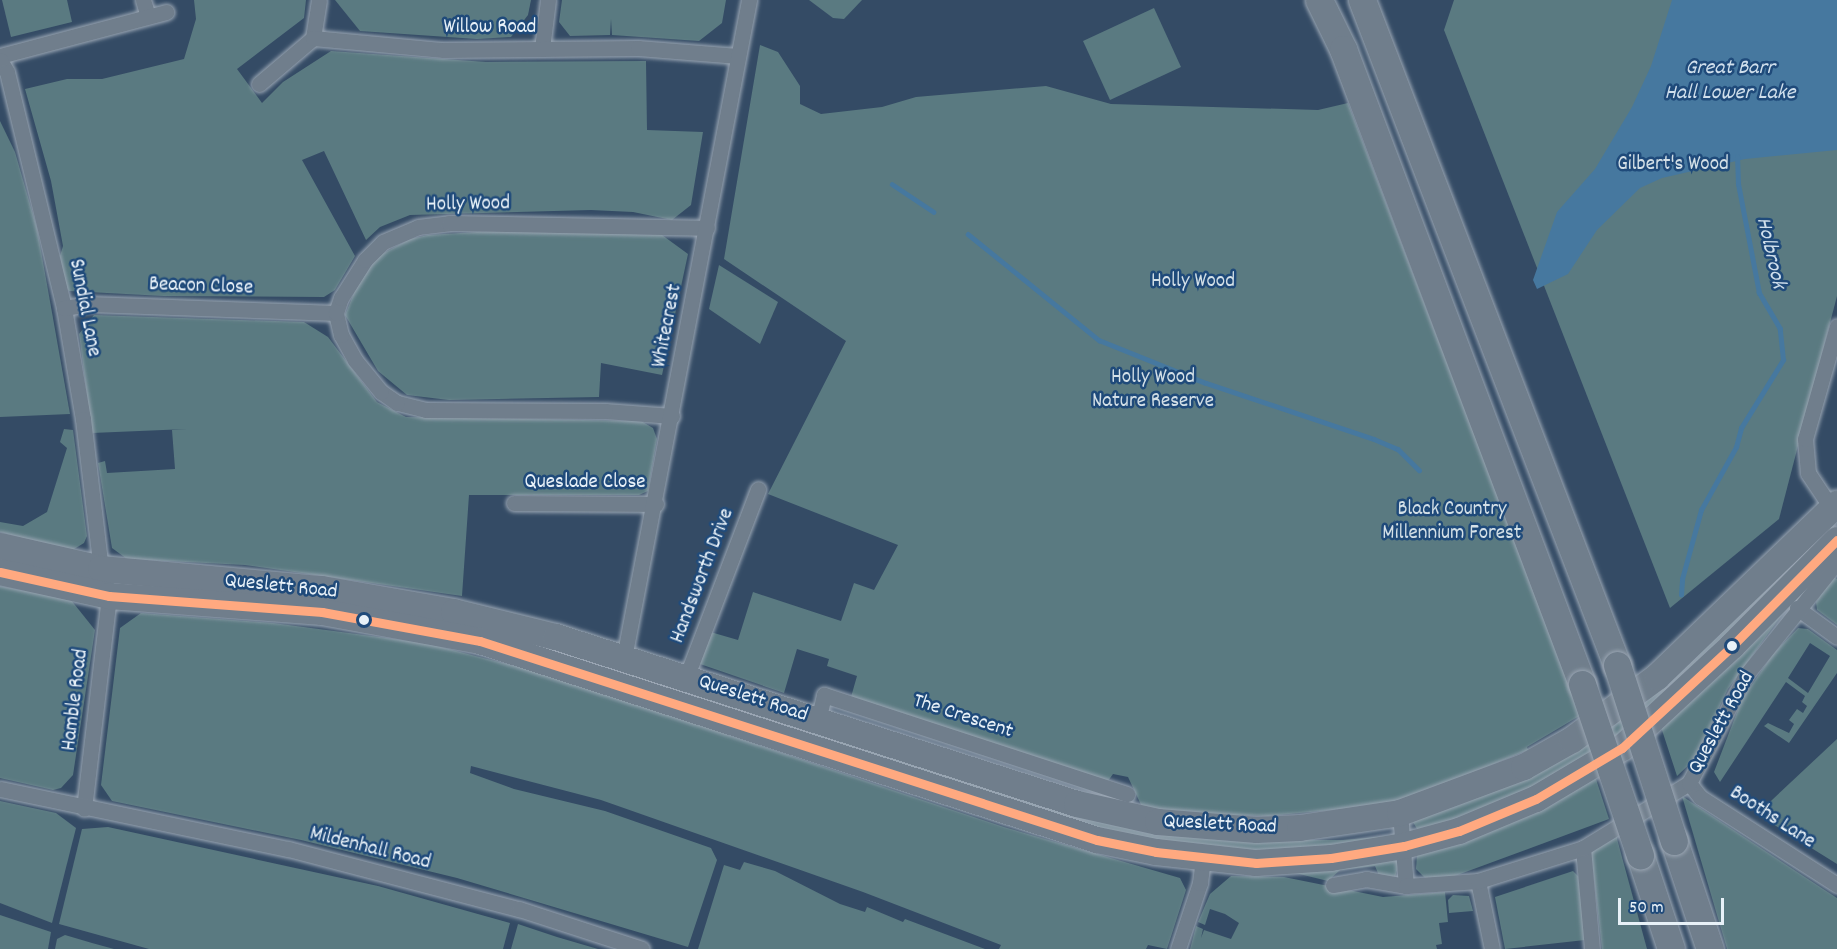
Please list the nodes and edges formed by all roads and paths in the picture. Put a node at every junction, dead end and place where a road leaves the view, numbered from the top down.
1 (143, 0) edge
2 (319, 0) edge
3 (548, 0) edge
4 (749, 0) edge
5 (1319, 0) edge
6 (1362, 0) edge
7 (166, 12) dead end
8 (148, 16) junction
9 (314, 38) junction
10 (542, 49) junction
11 (738, 56) junction
12 (0, 58) edge
13 (259, 84) dead end
14 (707, 228) junction
15 (64, 308) junction
16 (336, 313) junction
17 (1837, 326) edge
18 (672, 416) junction
19 (758, 489) dead end
20 (514, 503) dead end
21 (656, 504) junction
22 (1834, 507) edge
23 (1837, 540) edge
24 (0, 546) edge
25 (1837, 562) edge
26 (101, 569) junction
27 (0, 572) edge
28 (109, 596) junction
29 (1797, 608) junction
30 (1837, 637) edge
31 (624, 658) junction
32 (686, 678) junction
33 (617, 683) junction
34 (818, 721) junction
35 (807, 746) junction
36 (1689, 783) junction
37 (1119, 785) dead end
38 (0, 789) edge
39 (84, 809) junction
40 (1400, 813) junction
41 (1404, 846) junction
42 (1583, 848) junction
43 (1203, 859) junction
44 (1478, 881) junction
45 (1332, 885) dead end
46 (1837, 885) edge
47 (1406, 886) junction
48 (642, 949) edge
49 (1179, 949) edge
50 (1492, 949) edge
51 (1592, 949) edge
52 (1671, 949) edge
53 (1710, 949) edge

1 - 8 street
2 - 9 street
3 - 10 street
4 - 11 street, Whitecrest
5 - 52 highway, bridge
6 - 53 highway, bridge
7 - 8 street
8 - 12 street
9 - 10 street, Willow Road
9 - 13 street
10 - 11 street, Willow Road
11 - 14 street, Whitecrest
12 - 15 street, Sundial Lane
14 - 16 street, Holly Wood
14 - 18 street, Whitecrest
15 - 16 street, Beacon Close
15 - 26 street, Sundial Lane
16 - 18 street
17 - 22 street
18 - 21 street, Whitecrest
19 - 32 street, Handsworth Drive
20 - 21 street, Queslade Close
21 - 31 street, Whitecrest
22 - 40 highway, Queslett Road
23 - 41 highway, Queslett Road
24 - 26 highway, Queslett Road
25 - 29 street, Queslett Road
26 - 28 street
26 - 31 highway, Queslett Road
27 - 28 highway, Queslett Road
28 - 33 highway, Queslett Road
28 - 39 street, Hamble Road
29 - 30 street
29 - 36 street, Queslett Road
31 - 32 highway, Queslett Road
31 - 33 highway
32 - 34 highway, Queslett Road
33 - 35 highway, Queslett Road
34 - 35 highway
34 - 37 street, The Crescent
34 - 40 highway, Queslett Road
35 - 43 highway, Queslett Road
36 - 42 street, Queslett Road
36 - 46 street, Booths Lane
38 - 39 street, Mildenhall Road
39 - 48 street, Mildenhall Road
40 - 41 street
41 - 43 highway, Queslett Road
41 - 47 street
42 - 44 street, Queslett Road
42 - 51 street
43 - 49 street
44 - 47 street, Queslett Road
44 - 50 street
45 - 47 street, Queslett Road

